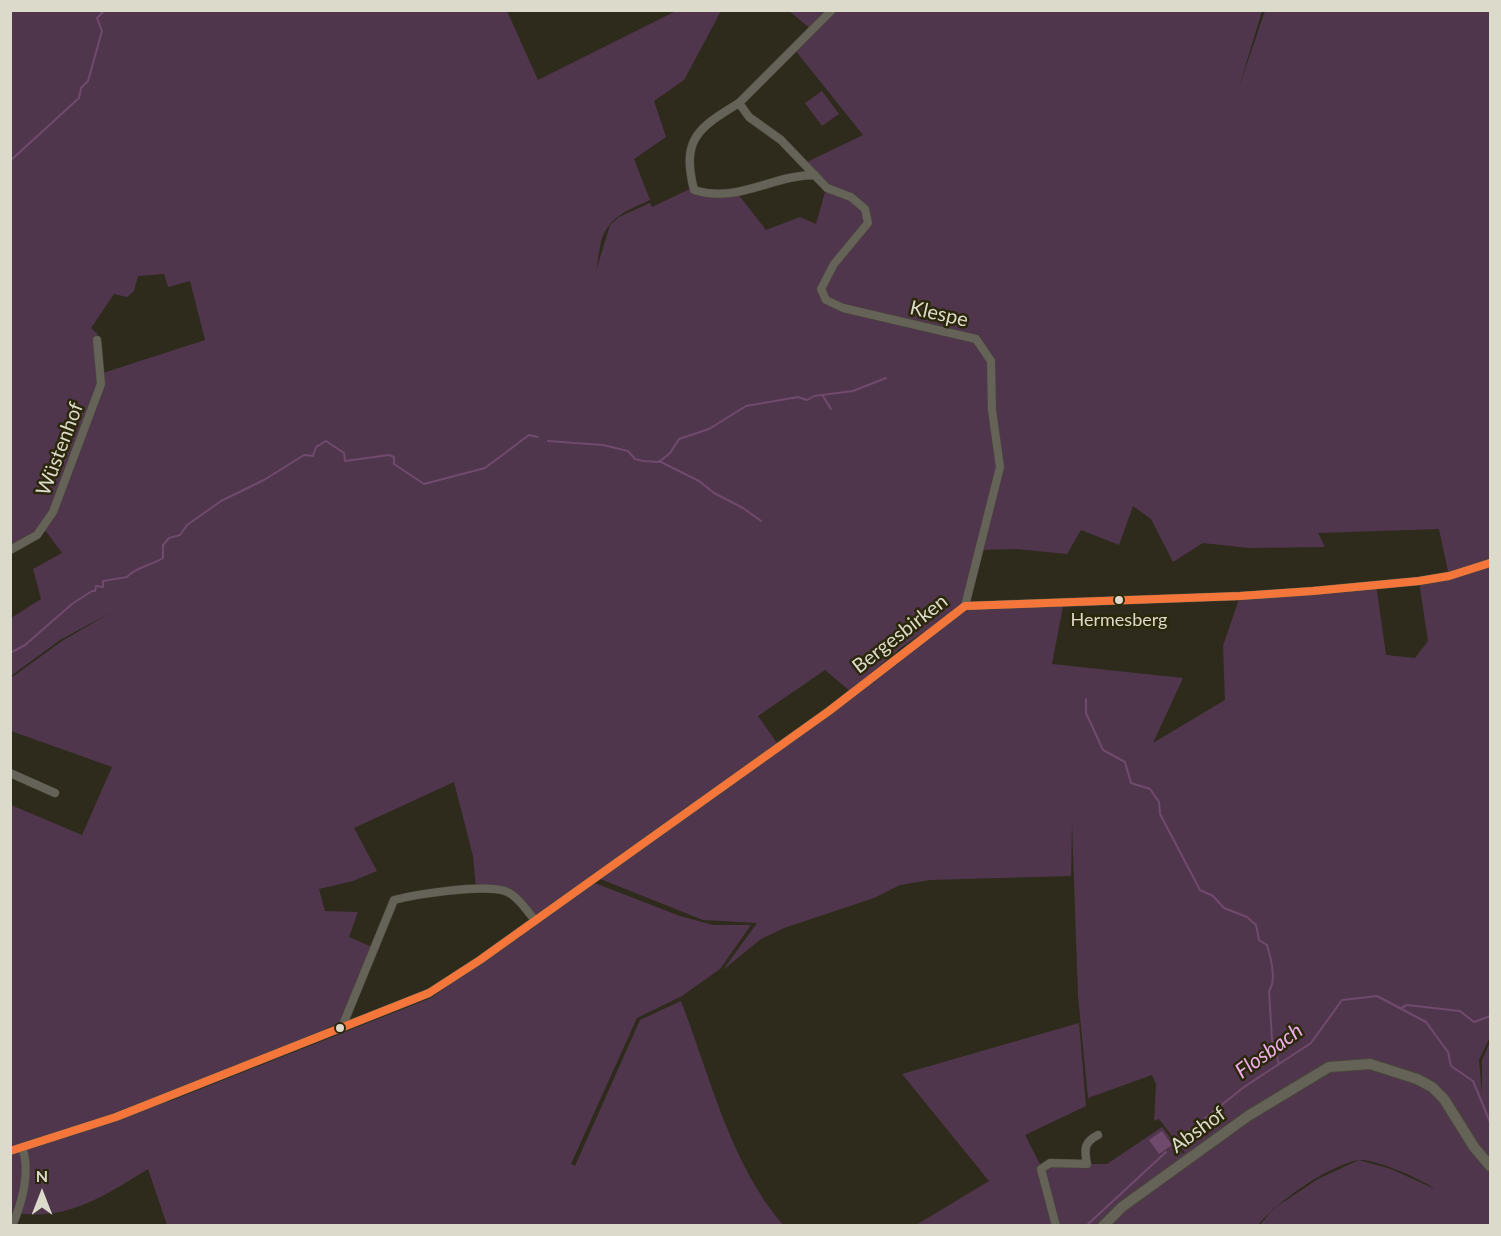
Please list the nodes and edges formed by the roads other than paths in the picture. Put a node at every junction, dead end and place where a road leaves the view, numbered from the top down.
1 (832, 10) edge
2 (739, 103) junction
3 (815, 175) junction
4 (97, 340) dead end
5 (10, 550) edge
6 (1491, 563) edge
7 (965, 606) junction
8 (10, 773) edge
9 (55, 794) dead end
10 (535, 920) junction
11 (342, 1027) junction
12 (1098, 1135) dead end
13 (22, 1147) junction
14 (10, 1151) edge
15 (1491, 1166) edge
16 (12, 1226) edge
17 (1056, 1226) edge
18 (1103, 1226) edge

1 - 2 street
2 - 3 street, Klespe
2 - 3 street
3 - 7 street, Klespe
4 - 5 street, Wüstenhof
6 - 7 street
7 - 10 street, Bergesbirken
8 - 9 street
10 - 11 street, Bergesbirken
10 - 11 street
11 - 13 street, Bergesbirken
12 - 17 street
13 - 14 street, Bergesbirken
13 - 16 street
15 - 18 street, Abshof

